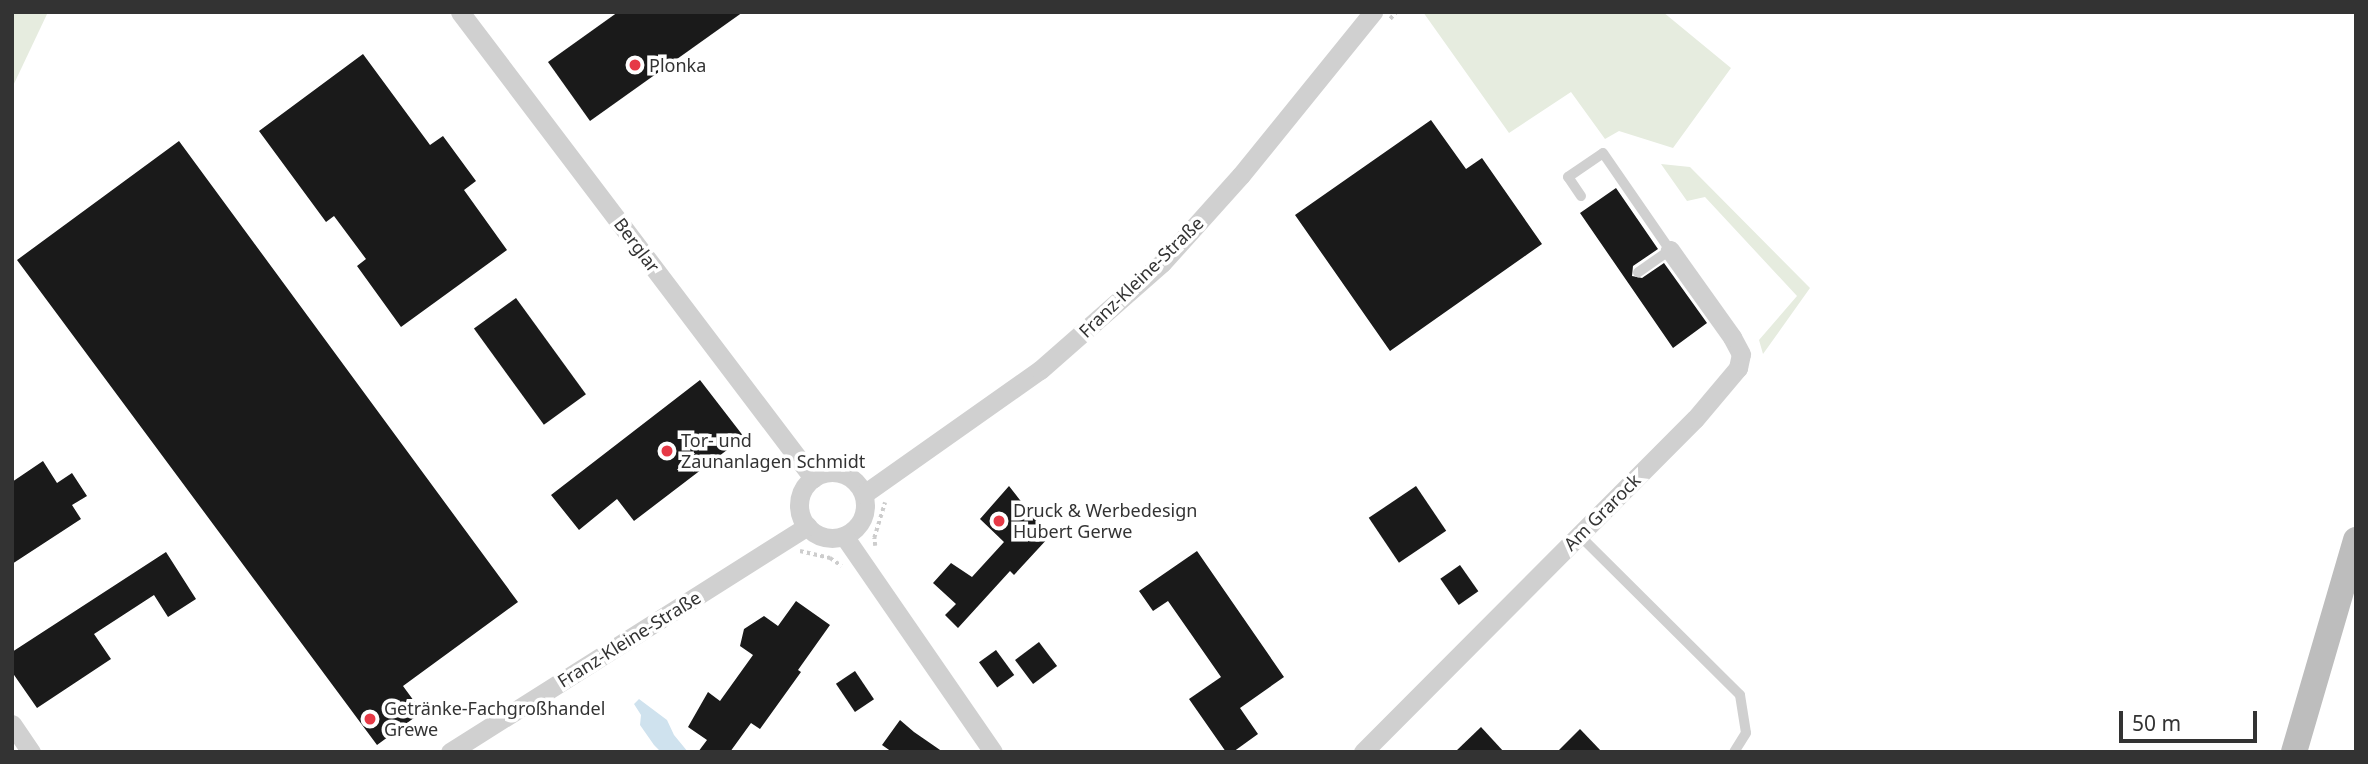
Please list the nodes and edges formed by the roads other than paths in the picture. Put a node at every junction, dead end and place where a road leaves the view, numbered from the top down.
1 (460, 12) edge
2 (1373, 12) edge
3 (1581, 196) dead end
4 (1670, 250) junction
5 (1638, 272) dead end
6 (813, 478) junction
7 (864, 494) junction
8 (807, 526) junction
9 (1579, 535) junction
10 (844, 536) junction
11 (2356, 540) edge
12 (12, 724) edge
13 (31, 752) edge
14 (450, 752) edge
15 (993, 752) edge
16 (1363, 752) edge
17 (1734, 752) edge
18 (2294, 752) edge

1 - 6 street, Berglar
2 - 7 street, Franz-Kleine-Straße
3 - 4 lane
4 - 5 lane
4 - 9 street, Am Grarock
6 - 7 street
6 - 8 street
7 - 10 street
8 - 10 street
8 - 14 street, Franz-Kleine-Straße
9 - 16 street, Am Grarock
9 - 17 lane
10 - 15 street
11 - 18 main road
12 - 13 street

